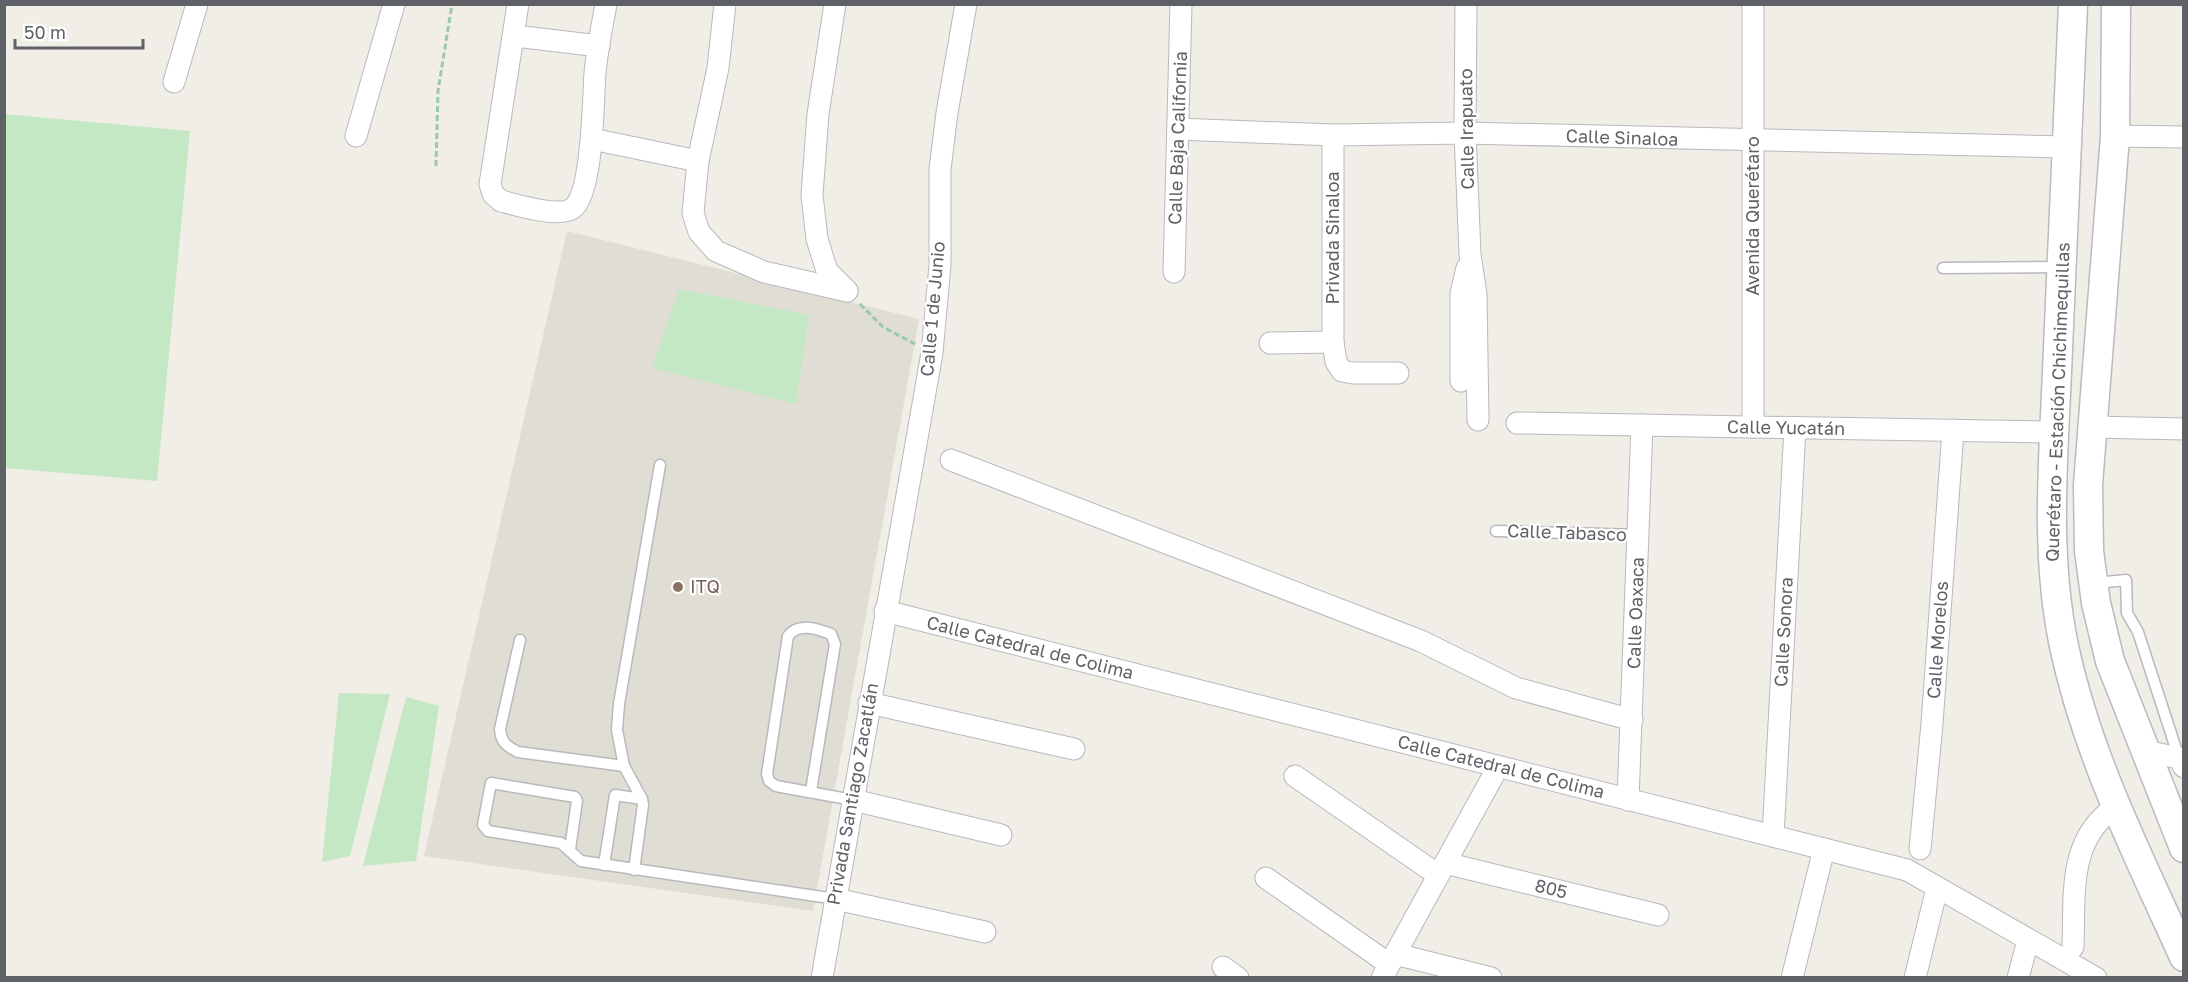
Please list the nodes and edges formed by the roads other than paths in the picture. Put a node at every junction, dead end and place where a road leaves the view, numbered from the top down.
1 (197, 4) edge
2 (394, 4) edge
3 (518, 4) edge
4 (606, 4) edge
5 (725, 4) edge
6 (835, 4) edge
7 (966, 4) edge
8 (1181, 4) edge
9 (1466, 4) edge
10 (1753, 4) edge
11 (2073, 4) edge
12 (2116, 4) edge
13 (515, 36) junction
14 (599, 46) junction
15 (174, 82) dead end
16 (1178, 129) junction
17 (1465, 133) junction
18 (1333, 135) junction
19 (356, 136) dead end
20 (2115, 136) junction
21 (2184, 137) edge
22 (592, 139) junction
23 (1753, 141) junction
24 (2067, 147) junction
25 (698, 161) junction
26 (1470, 254) junction
27 (2061, 267) junction
28 (1943, 268) dead end
29 (1174, 272) dead end
30 (1333, 342) junction
31 (1270, 343) dead end
32 (1398, 373) dead end
33 (1461, 381) dead end
34 (1478, 420) dead end
35 (1517, 423) dead end
36 (1642, 425) junction
37 (1754, 427) junction
38 (2093, 427) junction
39 (1795, 428) junction
40 (2184, 429) edge
41 (1953, 430) junction
42 (2054, 432) junction
43 (951, 460) dead end
44 (660, 465) dead end
45 (1496, 531) dead end
46 (1638, 535) junction
47 (2093, 583) junction
48 (885, 611) junction
49 (520, 640) dead end
50 (869, 703) junction
51 (1632, 720) junction
52 (1074, 749) dead end
53 (2145, 751) junction
54 (2181, 762) edge
55 (624, 766) junction
56 (1498, 767) junction
57 (1295, 776) dead end
58 (811, 791) junction
59 (642, 799) junction
60 (853, 800) junction
61 (1628, 800) junction
62 (2117, 806) junction
63 (1001, 835) dead end
64 (1773, 836) junction
65 (2184, 848) edge
66 (570, 849) junction
67 (1824, 849) junction
68 (1920, 849) dead end
69 (604, 865) junction
70 (1442, 869) junction
71 (634, 870) junction
72 (1266, 878) dead end
73 (1937, 888) junction
74 (836, 899) junction
75 (1658, 915) dead end
76 (985, 932) dead end
77 (2028, 939) junction
78 (2073, 947) dead end
79 (2184, 957) edge
80 (1389, 965) edge
81 (822, 978) edge
82 (1491, 978) edge
83 (1792, 978) edge
84 (1915, 978) edge
85 (2018, 978) edge
86 (2096, 978) edge

1 - 15 street
2 - 19 street
3 - 13 street
4 - 14 street
5 - 25 street
6 - 25 street
7 - 48 street, Calle 1 de Junio
8 - 16 street, Calle Baja California
9 - 17 street, Calle Irapuato
10 - 23 street, Avenida Querétaro
11 - 24 main road, Querétaro - Estación Chichimequillas
12 - 20 main road, Querétaro - Estación Chichimequillas
13 - 14 street
13 - 22 street
14 - 22 street
16 - 18 street, Calle Sinaloa
16 - 29 street, Calle Baja California
17 - 18 street, Calle Sinaloa
17 - 23 street, Calle Sinaloa
17 - 26 street, Calle Irapuato
18 - 30 street, Privada Sinaloa
20 - 21 street
20 - 38 main road, Querétaro - Estación Chichimequillas
22 - 25 street
23 - 24 street, Calle Sinaloa
23 - 37 street, Avenida Querétaro
24 - 27 main road, Querétaro - Estación Chichimequillas
26 - 33 street, Calle Irapuato
26 - 34 street, Calle Irapuato
27 - 28 lane
27 - 42 main road, Querétaro - Estación Chichimequillas
30 - 31 street
30 - 32 street, Privada Sinaloa
35 - 36 street, Calle Yucatán
36 - 37 street, Calle Yucatán
36 - 46 street, Calle Oaxaca
37 - 39 street, Calle Yucatán
38 - 40 street
38 - 47 main road, Querétaro - Estación Chichimequillas
39 - 41 street, Calle Yucatán
39 - 64 street, Calle Sonora
41 - 42 street, Calle Yucatán
41 - 68 street, Calle Morelos
42 - 62 main road, Querétaro - Estación Chichimequillas
43 - 51 street
44 - 55 lane
45 - 46 lane, Calle Tabasco
46 - 51 street, Calle Oaxaca
47 - 53 main road, Querétaro - Estación Chichimequillas
47 - 54 lane
48 - 50 street, Privada Santiago Zacatlán
48 - 56 street, Calle Catedral de Colima
49 - 55 lane
50 - 52 street
50 - 60 street, Privada Santiago Zacatlán
51 - 61 street, Calle Oaxaca
53 - 54 street
53 - 65 main road, Querétaro - Estación Chichimequillas
55 - 59 lane
56 - 61 street, Calle Catedral de Colima
56 - 70 street
57 - 70 street
58 - 58 lane
58 - 60 lane
59 - 69 lane
59 - 71 lane
60 - 63 street
60 - 74 street, Privada Santiago Zacatlán
61 - 64 street, Calle Catedral de Colima
62 - 78 street
62 - 79 main road, Querétaro - Estación Chichimequillas
64 - 67 street, Calle Catedral de Colima
66 - 66 lane
66 - 69 lane
67 - 73 street, Calle Catedral de Colima
67 - 83 street
69 - 71 lane
70 - 75 street, 805
70 - 80 street
71 - 74 lane
72 - 80 street
73 - 77 street, Calle Catedral de Colima
73 - 84 street
74 - 76 street
74 - 81 street, Privada Santiago Zacatlán
77 - 85 street
77 - 86 street, Calle Catedral de Colima
80 - 82 street

